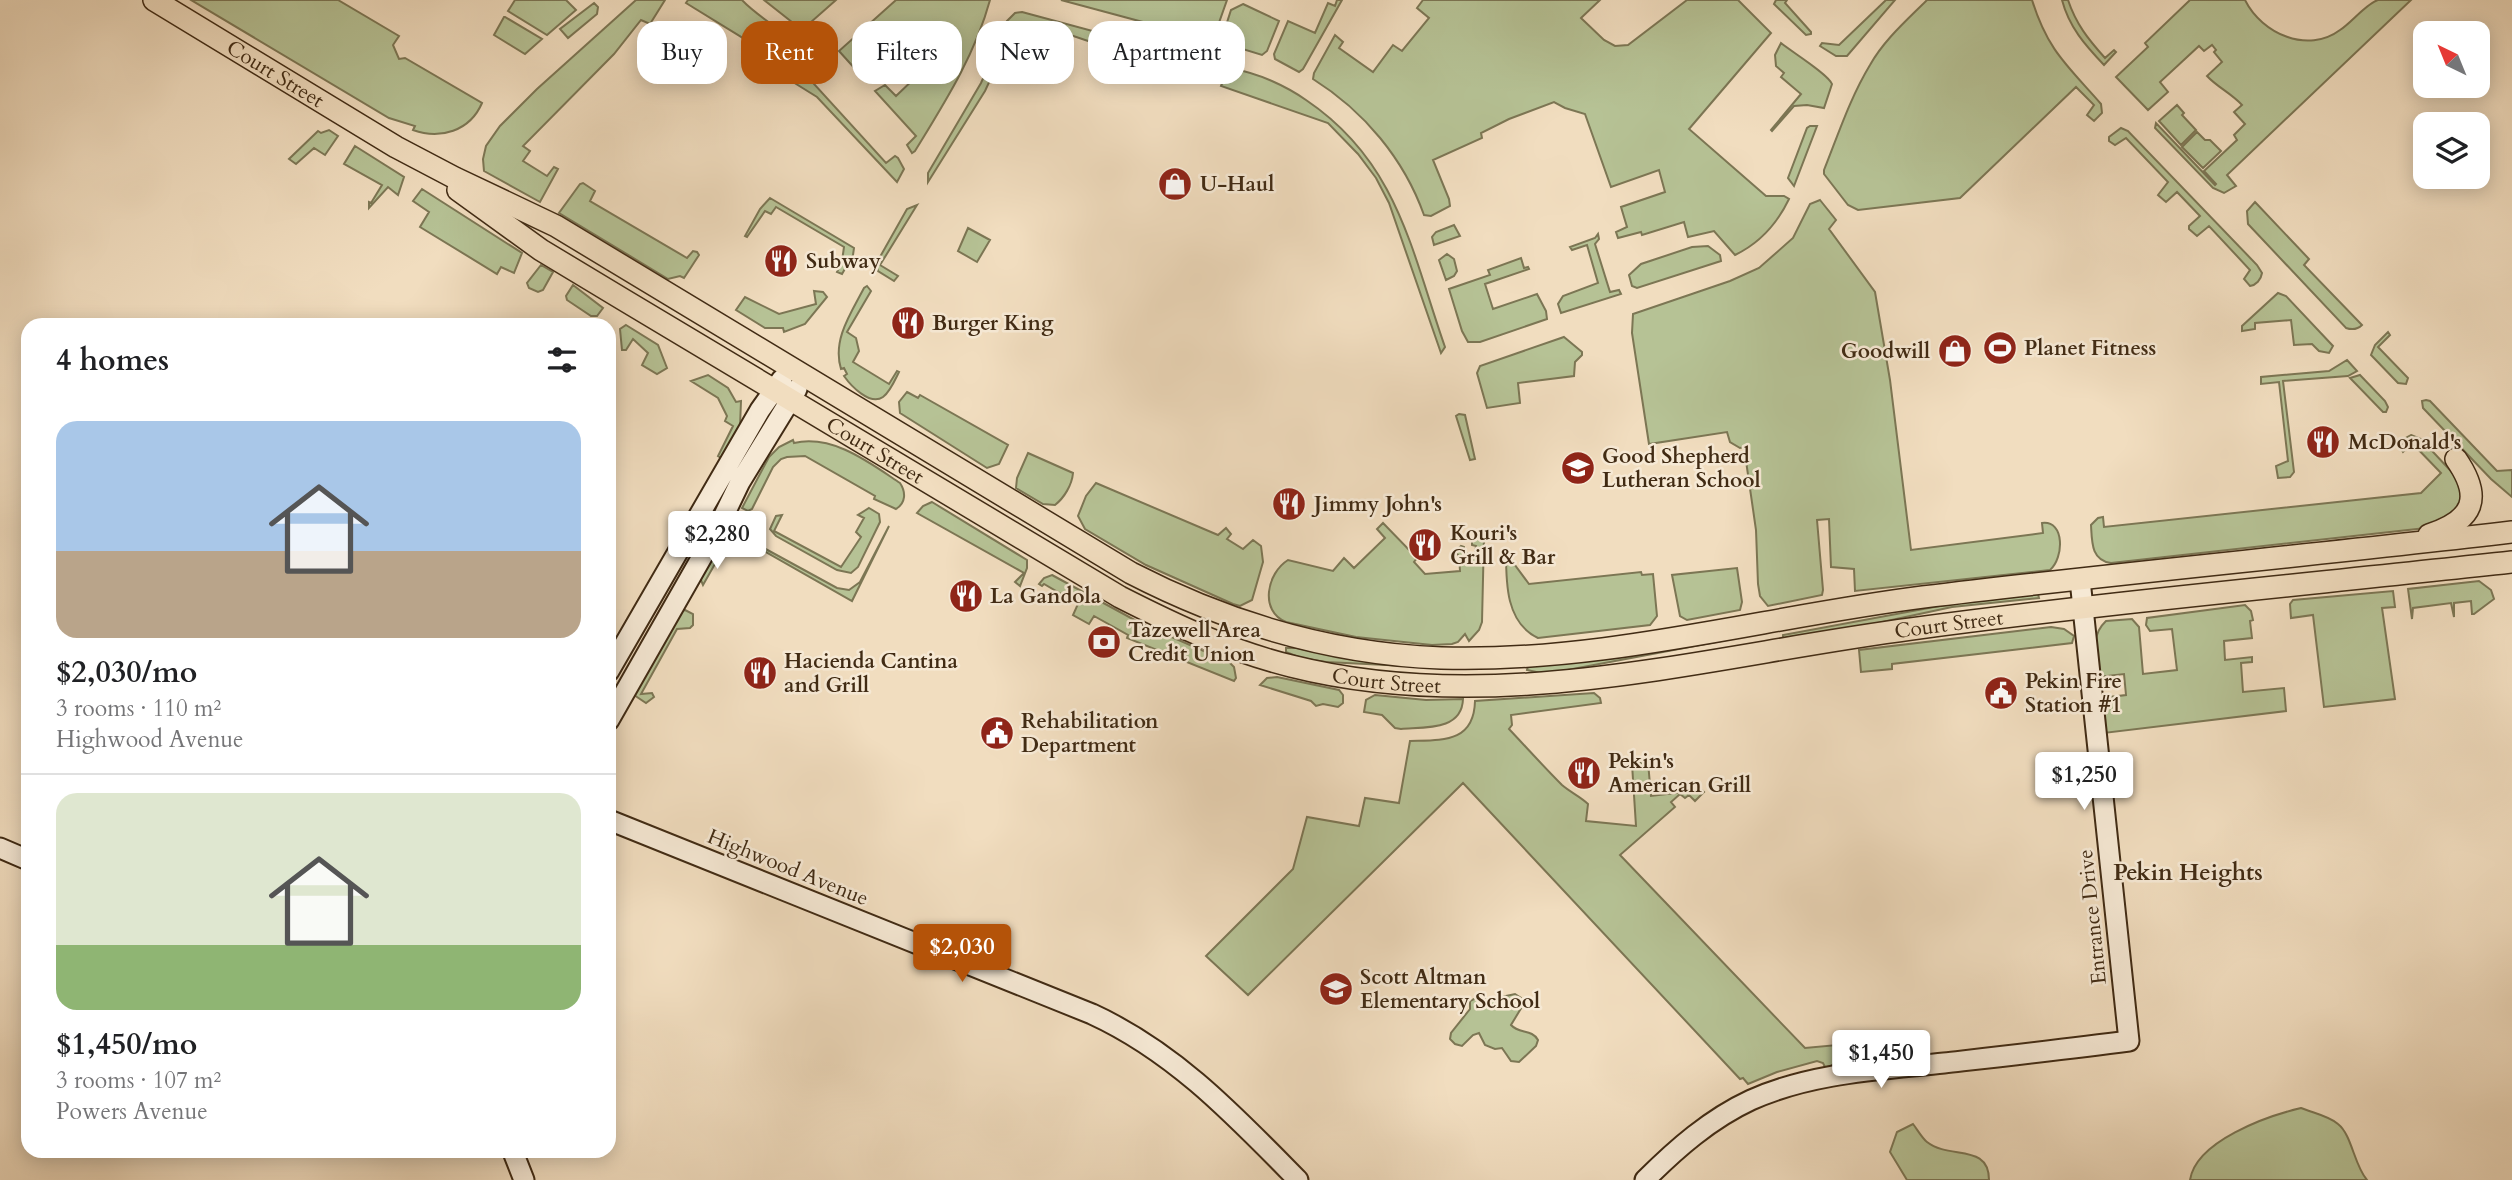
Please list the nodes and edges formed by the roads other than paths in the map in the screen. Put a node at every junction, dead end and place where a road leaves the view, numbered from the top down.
1 (154, 0) edge
2 (396, 147) junction
3 (785, 389) junction
4 (2456, 459) dead end
5 (2512, 532) edge
6 (2374, 547) junction
7 (2512, 562) edge
8 (2080, 580) junction
9 (2082, 609) junction
10 (616, 659) edge
11 (616, 708) edge
12 (616, 823) edge
13 (0, 848) edge
14 (21, 857) edge
15 (515, 1158) edge
16 (524, 1180) edge
17 (1298, 1180) edge
18 (1645, 1180) edge

1 - 2 main road, Court Street
2 - 3 main road, Court Street
2 - 8 main road, Court Street
3 - 9 main road, Court Street
3 - 10 street
3 - 11 street
4 - 6 main road
5 - 6 main road, Court Street
6 - 8 main road, Court Street
7 - 9 main road, Court Street
8 - 9 street, Entrance Drive
9 - 18 street, Entrance Drive
12 - 17 street, Highwood Avenue
13 - 14 street
15 - 16 street

